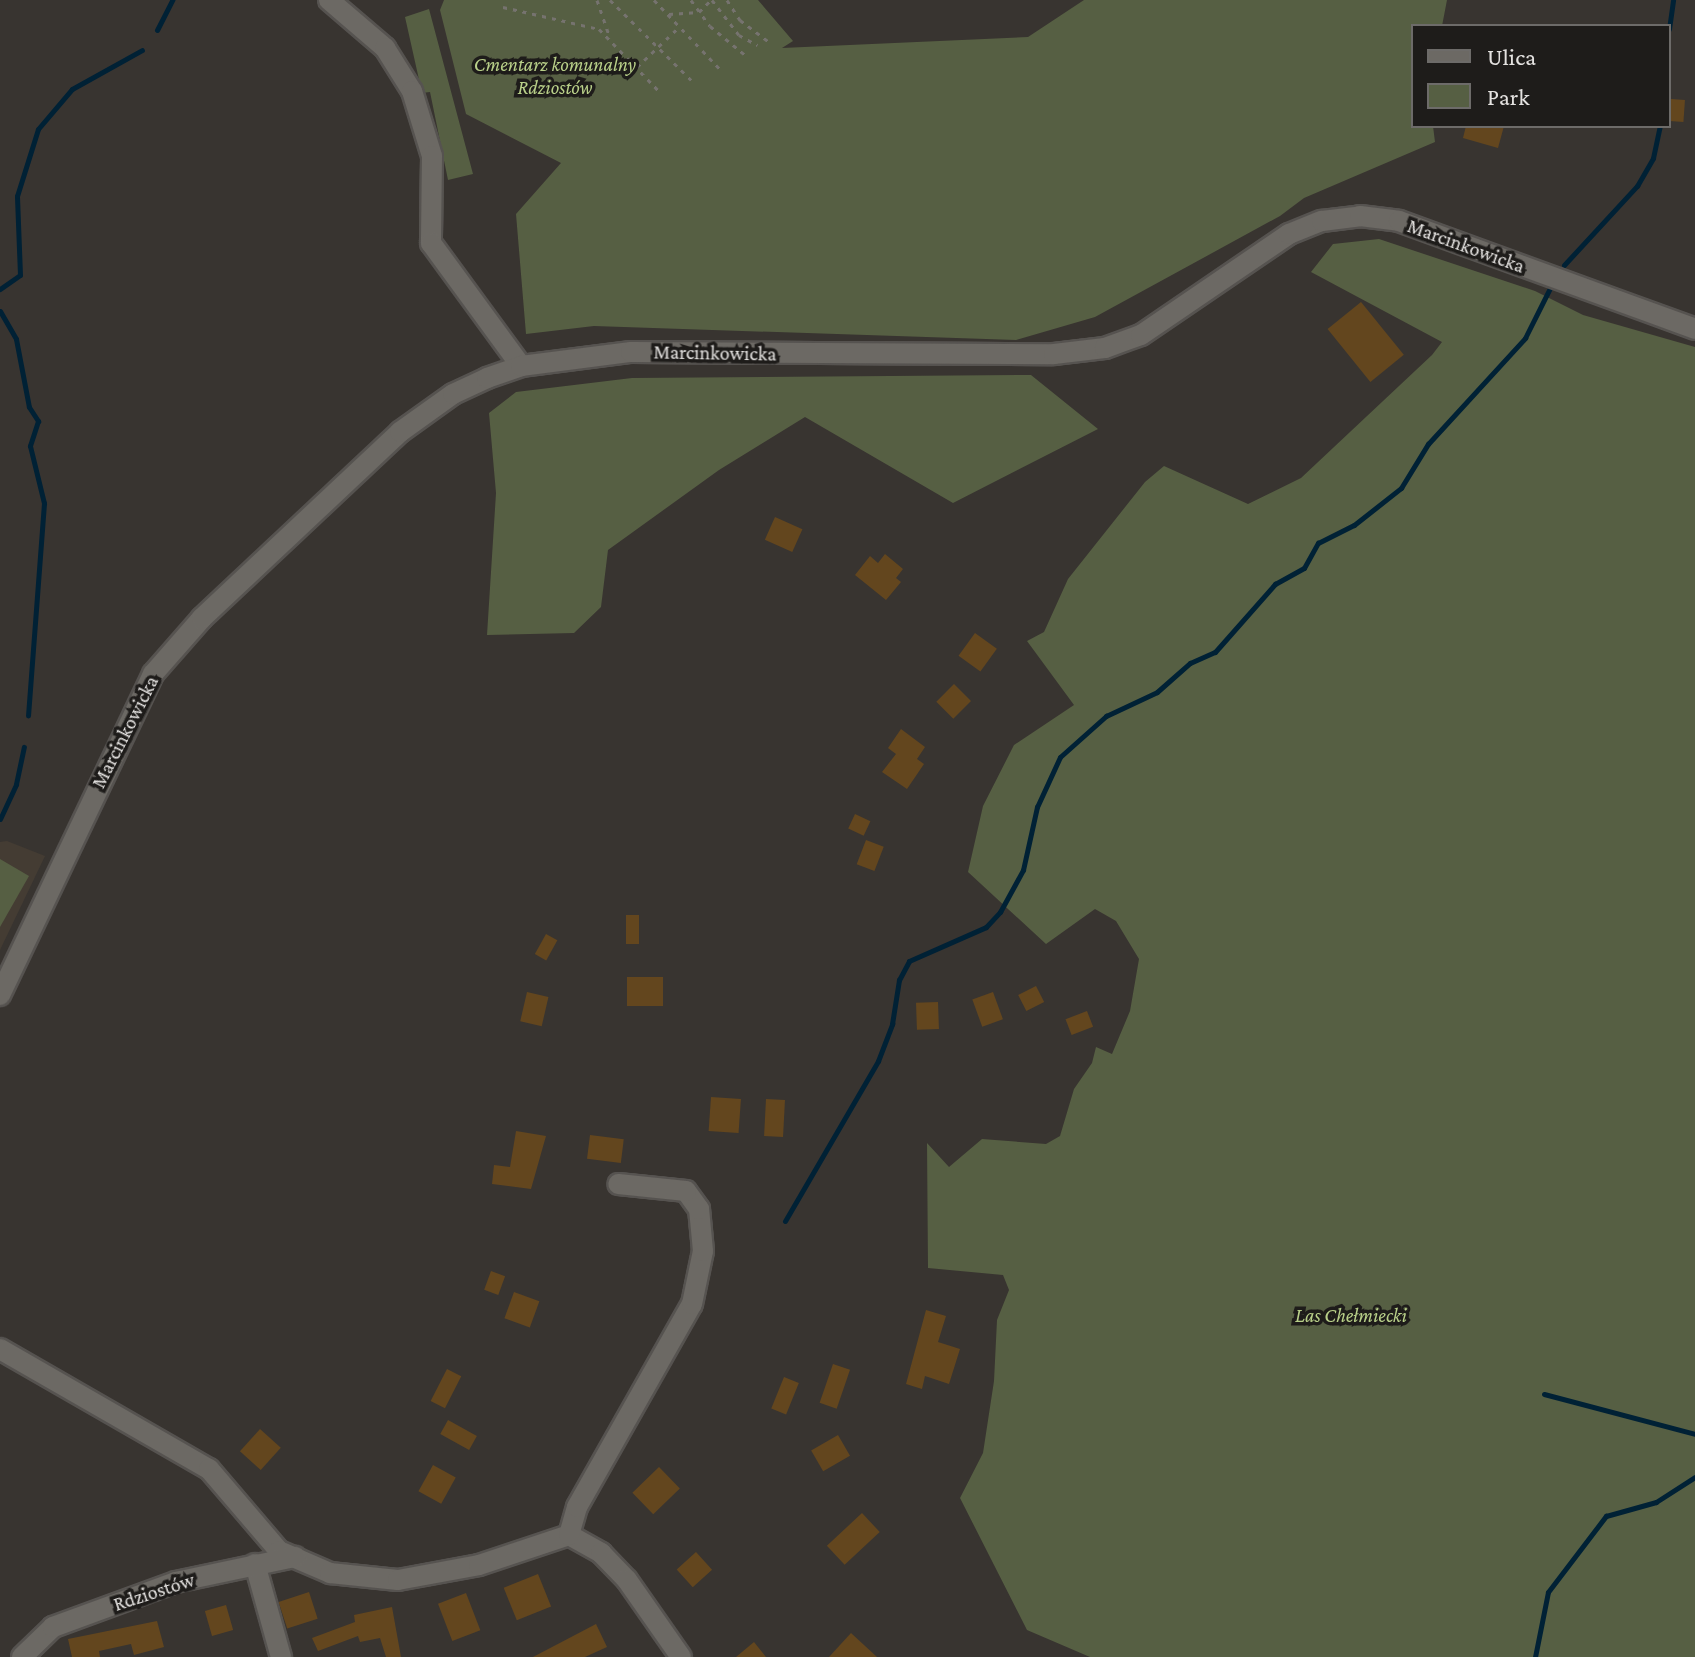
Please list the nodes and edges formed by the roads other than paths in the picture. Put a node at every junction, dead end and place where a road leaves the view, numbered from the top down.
1 (343, 3) edge
2 (1695, 329) edge
3 (521, 366) junction
4 (0, 995) edge
5 (618, 1184) dead end
6 (0, 1349) edge
7 (569, 1535) junction
8 (299, 1556) junction
9 (255, 1564) junction
10 (22, 1657) edge
11 (281, 1657) edge
12 (681, 1657) edge

1 - 3 street
2 - 3 street, Marcinkowicka
3 - 4 street, Marcinkowicka
5 - 7 street
6 - 8 street
7 - 8 street
7 - 12 street
8 - 9 street, Rdziostów
9 - 10 street, Rdziostów
9 - 11 street

